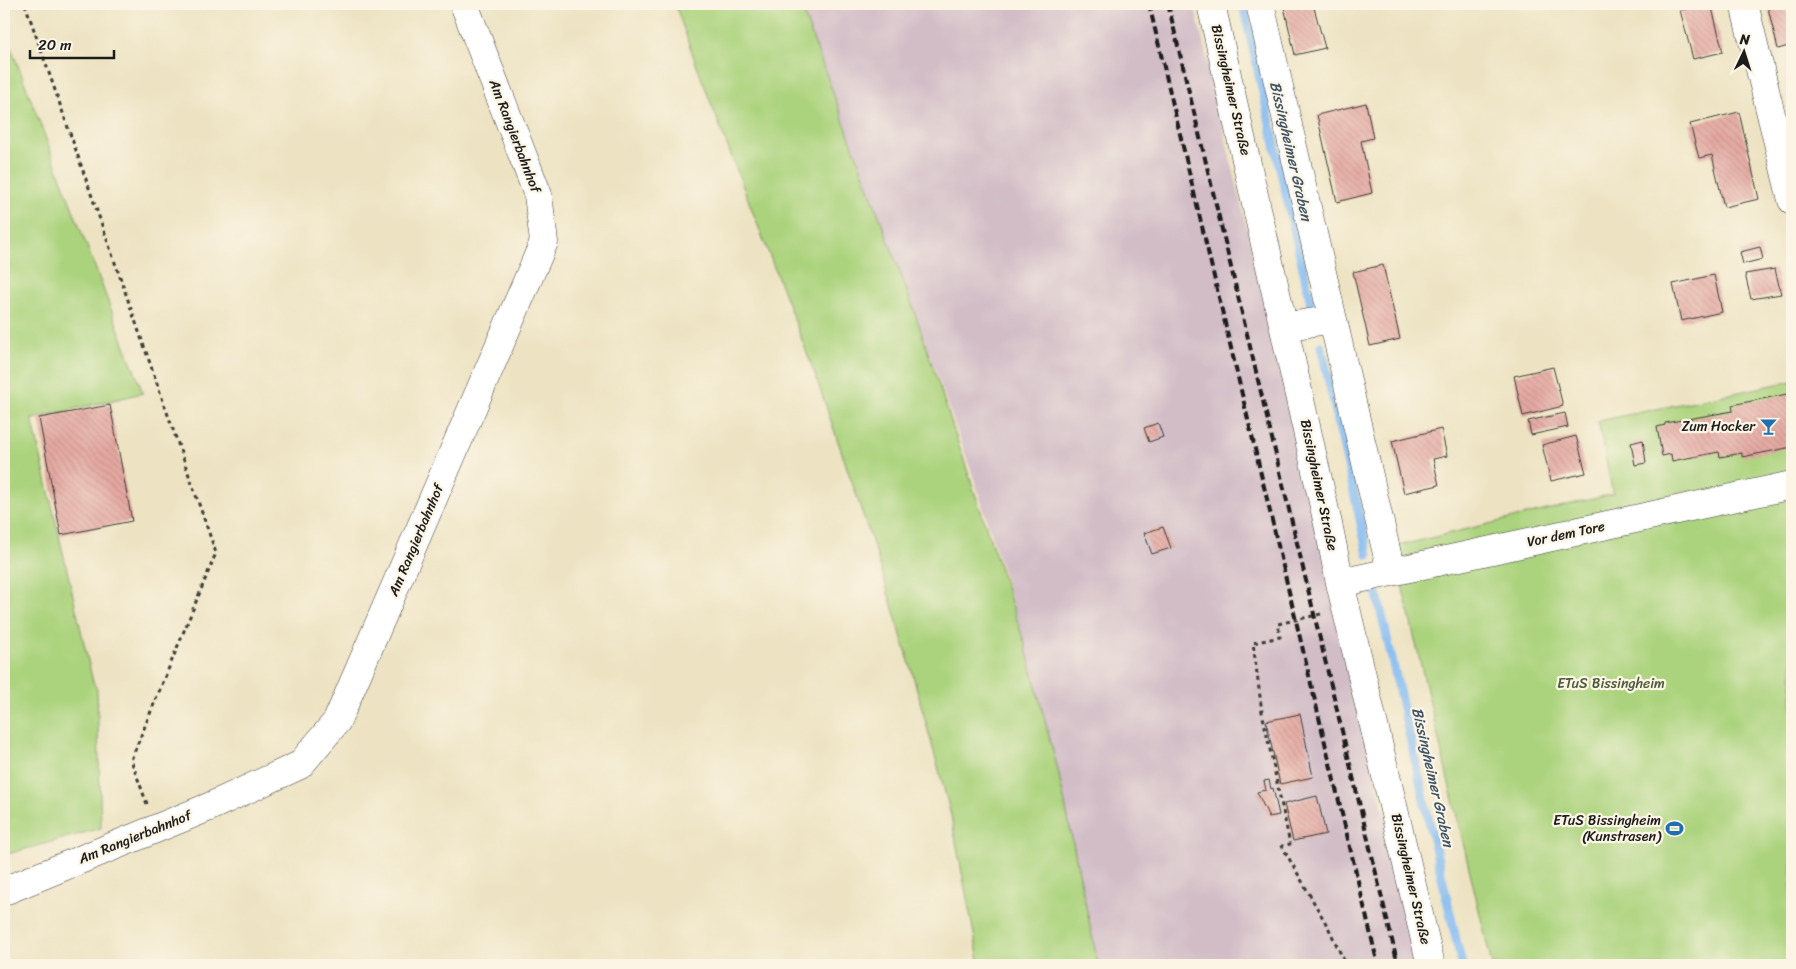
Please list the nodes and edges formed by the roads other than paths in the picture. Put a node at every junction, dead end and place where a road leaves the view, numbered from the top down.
1 (464, 4) edge
2 (1211, 4) edge
3 (1260, 4) edge
4 (1744, 4) edge
5 (1792, 200) edge
6 (1333, 319) junction
7 (1284, 327) junction
8 (1792, 485) edge
9 (1391, 571) junction
10 (1341, 587) junction
11 (4, 891) edge
12 (1431, 965) edge

1 - 11 street, Am Rangierbahnhof
2 - 7 street, Bissingheimer Straße
3 - 6 street
4 - 5 street
6 - 7 street
6 - 9 street
7 - 10 street, Bissingheimer Straße
8 - 9 street, Vor dem Tore
9 - 10 street, Vor dem Tore
10 - 12 street, Bissingheimer Straße

